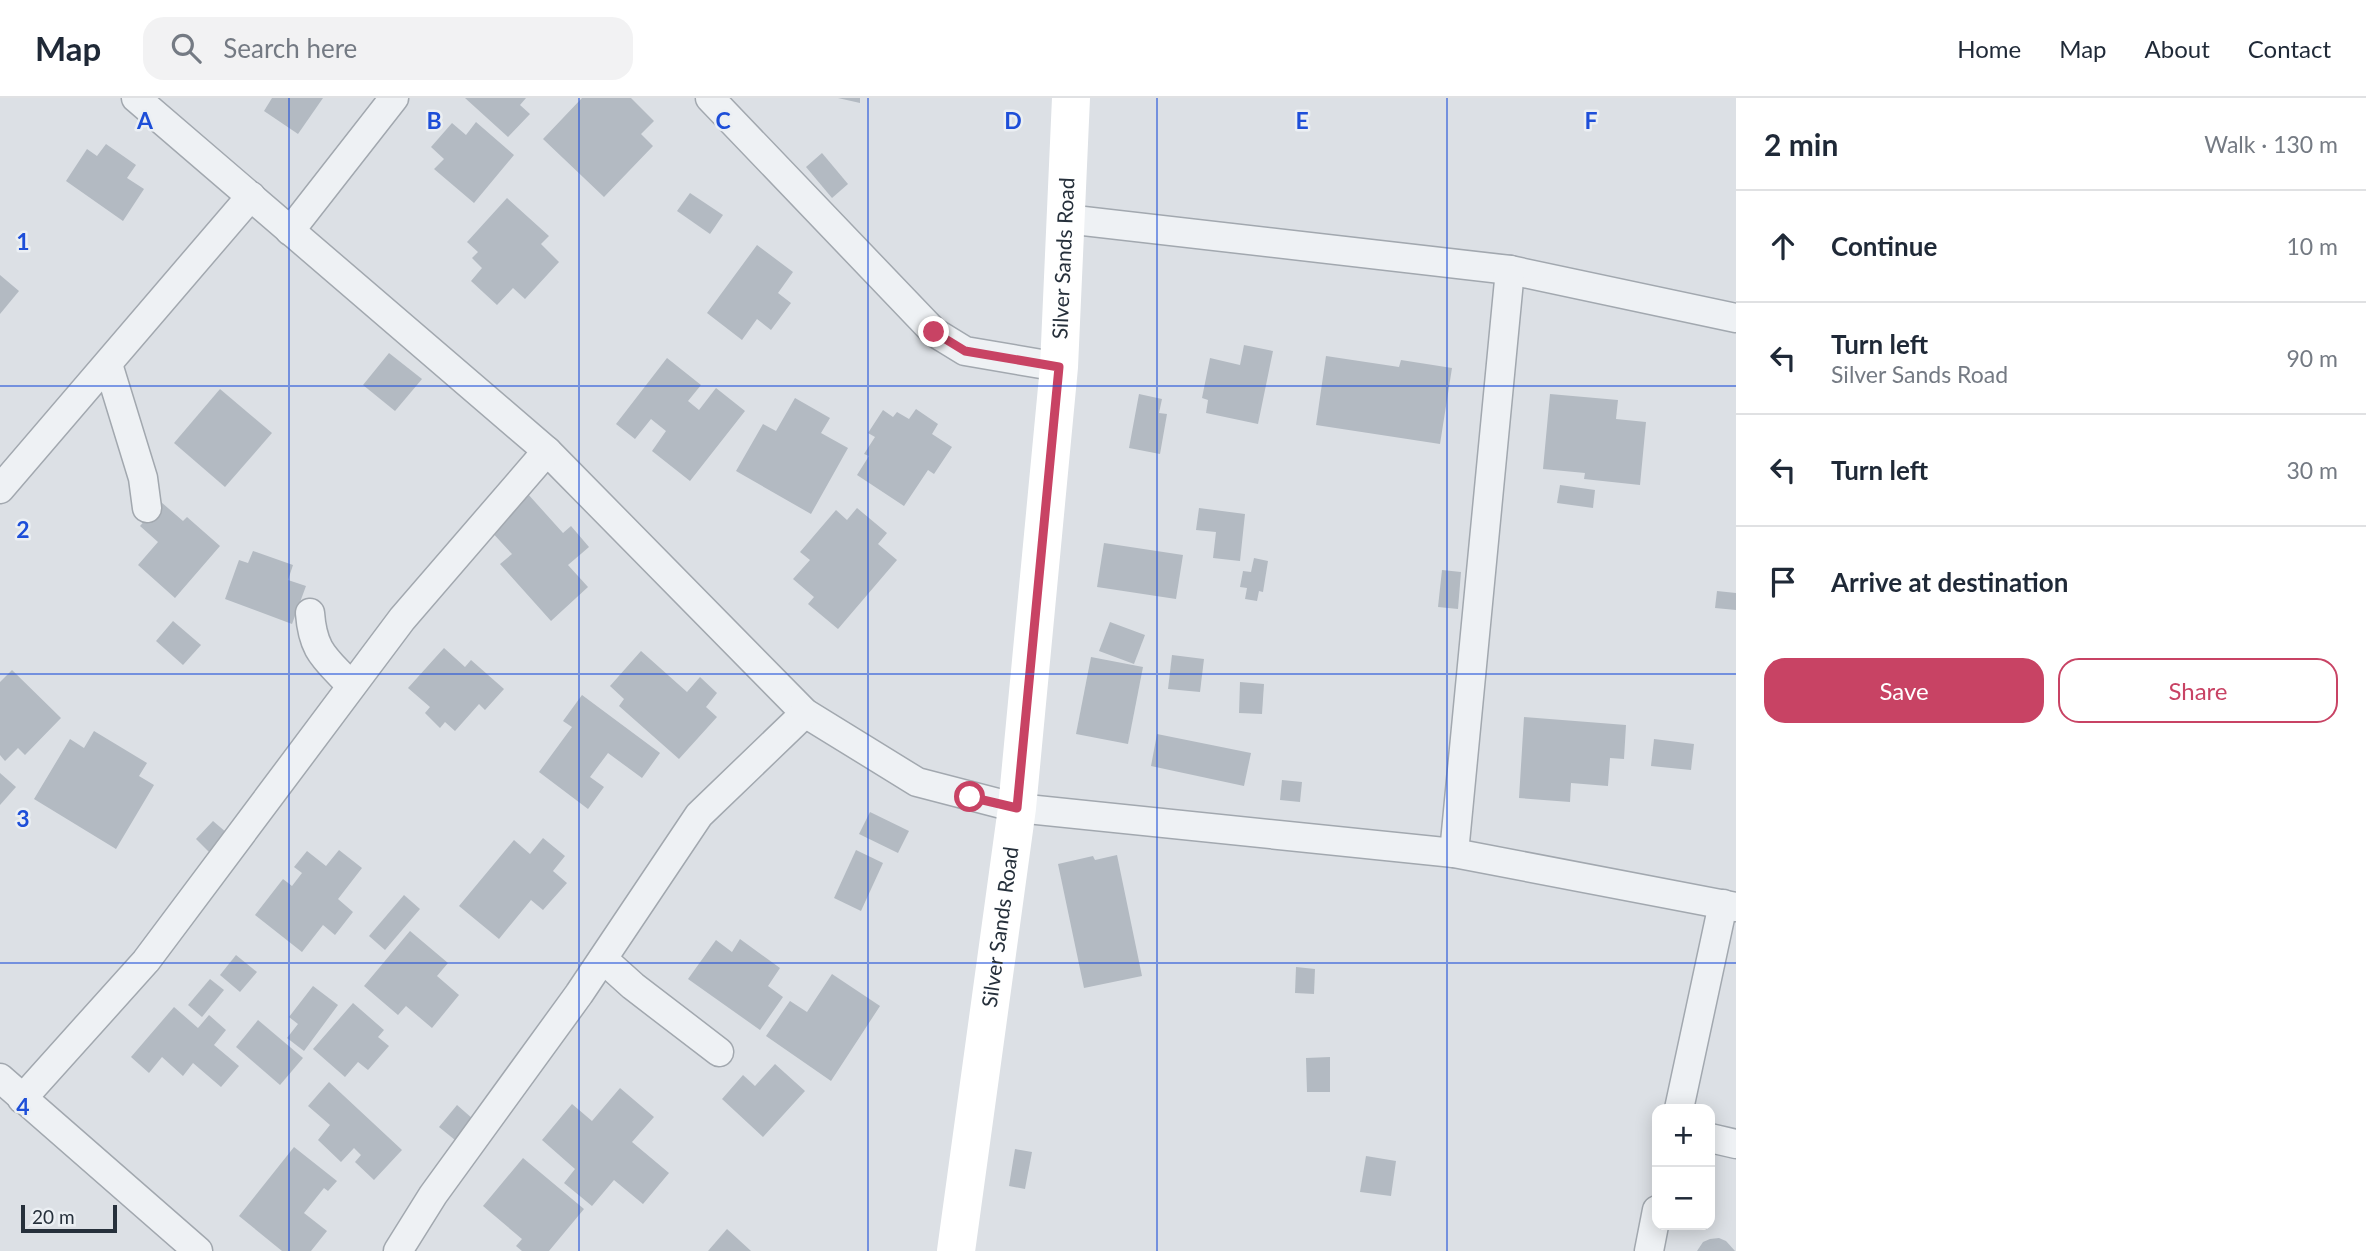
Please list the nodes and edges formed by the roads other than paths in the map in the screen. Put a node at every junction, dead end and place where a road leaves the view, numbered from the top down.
1 (136, 98) edge
2 (394, 98) edge
3 (710, 98) edge
4 (1071, 98) edge
5 (251, 196) junction
6 (1066, 219) junction
7 (290, 231) junction
8 (1510, 271) junction
9 (1736, 317) edge
10 (108, 364) junction
11 (1059, 367) junction
12 (547, 451) junction
13 (0, 489) edge
14 (147, 508) dead end
15 (310, 613) dead end
16 (351, 686) junction
17 (805, 713) junction
18 (1017, 808) junction
19 (1454, 853) junction
20 (1729, 906) edge
21 (603, 959) junction
22 (719, 1052) dead end
23 (0, 1078) edge
24 (22, 1099) junction
25 (1680, 1104) edge
26 (1715, 1139) edge
27 (1736, 1144) edge
28 (1653, 1230) edge
29 (198, 1251) edge
30 (398, 1251) edge
31 (956, 1251) edge
32 (1648, 1251) edge

1 - 5 street
2 - 7 street
3 - 11 street
4 - 6 street, Silver Sands Road
5 - 7 street
5 - 10 street
6 - 8 street
6 - 11 street, Silver Sands Road
7 - 12 street
8 - 9 street
8 - 19 street
10 - 13 street
10 - 14 street
11 - 18 street, Silver Sands Road
12 - 16 street
12 - 17 street
15 - 16 street
16 - 24 street
17 - 18 street
17 - 21 street
18 - 19 street
18 - 31 street, Silver Sands Road
19 - 20 street
20 - 25 street
21 - 22 street
21 - 30 street
23 - 24 street
24 - 29 street
26 - 27 street
28 - 32 street

